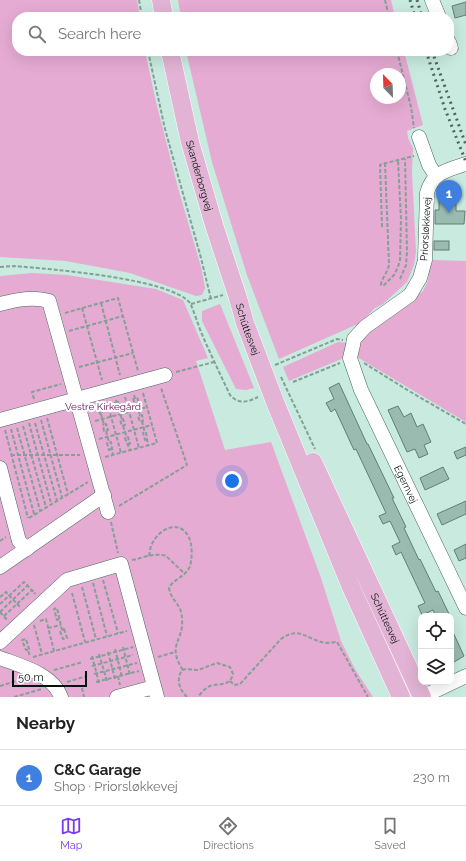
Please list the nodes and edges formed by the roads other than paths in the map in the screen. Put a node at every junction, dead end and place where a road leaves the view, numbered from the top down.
1 (161, 0) edge
2 (432, 0) edge
3 (163, 12) edge
4 (437, 12) edge
5 (171, 56) edge
6 (419, 137) road end
7 (460, 166) edge
8 (436, 176) junction
9 (233, 296) junction
10 (0, 304) edge
11 (350, 358) joint
12 (164, 375) road end
13 (76, 399) junction
14 (7, 422) edge
15 (0, 468) edge
16 (104, 495) junction
17 (110, 518) road end
18 (27, 549) junction
19 (0, 567) edge
20 (464, 601) edge
21 (0, 642) edge
22 (0, 658) edge
23 (466, 676) edge
24 (42, 677) edge
25 (156, 692) edge
26 (117, 697) edge
27 (401, 697) edge
28 (422, 697) edge

1 - 3 main road
2 - 4 street
5 - 9 main road, Skanderborgvej
6 - 8 street
7 - 8 street
8 - 11 street, Priorsløkkevej
9 - 27 main road, Schüttesvej
9 - 28 main road, Schüttesvej
10 - 13 street
11 - 20 street, Egernvej
12 - 13 street
13 - 14 street
13 - 16 street
15 - 18 street
16 - 17 street
16 - 18 street
18 - 19 street
21 - 25 street
22 - 24 street
23 - 28 street
25 - 26 street

